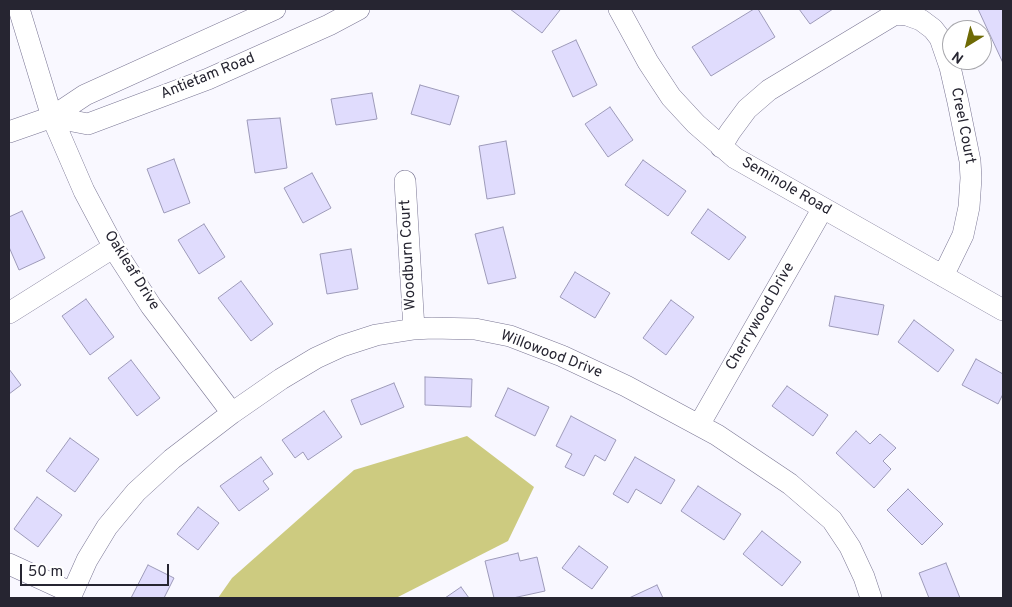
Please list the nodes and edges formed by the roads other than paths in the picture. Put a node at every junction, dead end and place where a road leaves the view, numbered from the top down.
1 (19, 9) edge
2 (275, 9) edge
3 (359, 9) edge
4 (619, 9) edge
5 (52, 117) junction
6 (9, 132) edge
7 (721, 147) junction
8 (405, 181) dead end
9 (823, 208) junction
10 (114, 247) junction
11 (943, 276) junction
12 (1003, 310) edge
13 (9, 313) edge
14 (414, 329) junction
15 (232, 413) junction
16 (699, 425) junction
17 (9, 564) edge
18 (71, 595) edge
19 (871, 598) edge

1 - 5 street, Oakleaf Drive
2 - 5 street
3 - 5 street, Antietam Road
4 - 7 street, Seminole Road
5 - 6 street
5 - 10 street, Oakleaf Drive
7 - 9 street, Seminole Road
7 - 11 street, Creel Court
8 - 14 street, Woodburn Court
9 - 11 street, Seminole Road
9 - 16 street, Cherrywood Drive
10 - 13 street
10 - 15 street, Oakleaf Drive
11 - 12 street, Seminole Road
14 - 15 street, Willowood Drive
14 - 16 street, Willowood Drive
15 - 18 street, Willowood Drive
16 - 19 street, Willowood Drive
17 - 18 street

